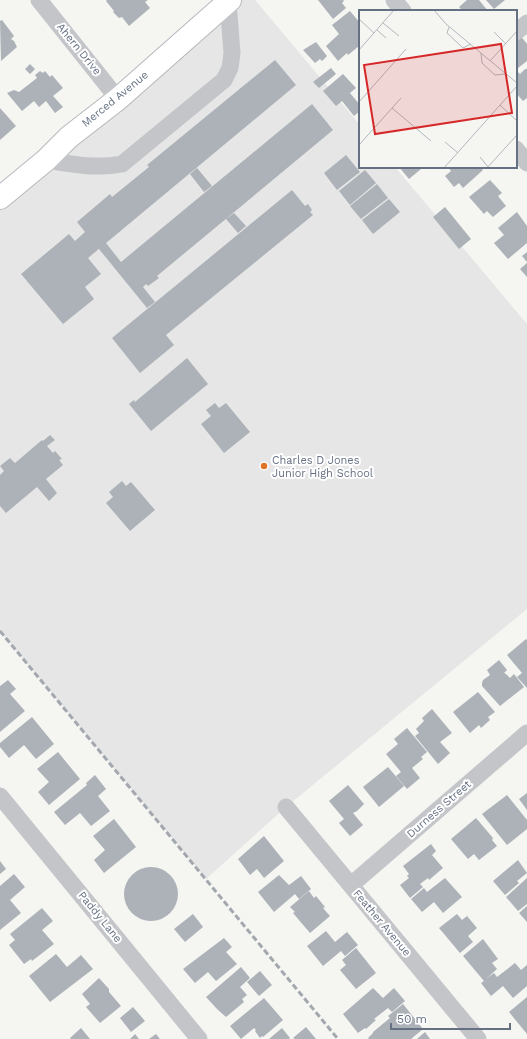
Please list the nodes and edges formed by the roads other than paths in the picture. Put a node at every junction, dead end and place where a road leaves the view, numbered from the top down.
1 (39, 0) edge
2 (394, 0) edge
3 (229, 1) edge
4 (402, 10) edge
5 (527, 23) edge
6 (517, 31) edge
7 (118, 99) junction
8 (517, 150) edge
9 (46, 160) junction
10 (527, 163) edge
11 (0, 198) edge
12 (527, 733) edge
13 (0, 796) edge
14 (286, 807) dead end
15 (351, 885) junction
16 (199, 1039) edge
17 (478, 1039) edge

1 - 7 street, Ahern Drive
2 - 4 street
3 - 7 main road, Merced Avenue
3 - 9 street
5 - 6 street
7 - 9 main road, Merced Avenue
8 - 10 street
9 - 11 main road, Merced Avenue
12 - 15 street, Durness Street
13 - 16 street, Paddy Lane
14 - 15 street, Feather Avenue
15 - 17 street, Feather Avenue

